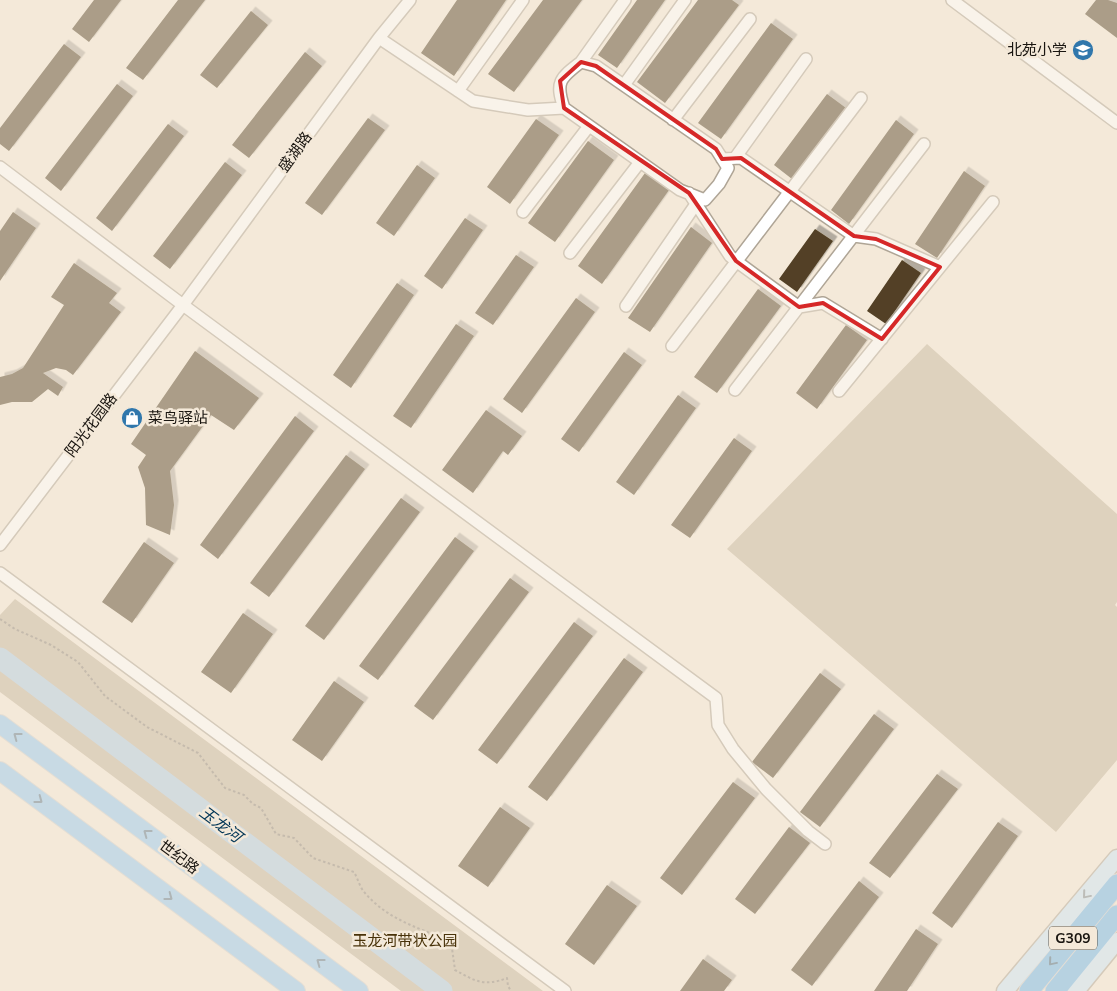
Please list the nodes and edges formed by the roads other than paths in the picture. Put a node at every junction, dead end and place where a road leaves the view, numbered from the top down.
1 (410, 0) edge
2 (523, 0) edge
3 (626, 0) edge
4 (685, 0) edge
5 (952, 0) edge
6 (750, 19) dead end
7 (379, 38) junction
8 (806, 59) dead end
9 (581, 62) junction
10 (624, 85) junction
11 (458, 91) junction
12 (862, 98) dead end
13 (564, 108) junction
14 (673, 120) junction
15 (1117, 123) edge
16 (589, 126) junction
17 (924, 144) dead end
18 (735, 158) junction
19 (722, 159) junction
20 (640, 162) junction
21 (0, 167) edge
22 (790, 192) junction
23 (689, 193) junction
24 (993, 202) dead end
25 (696, 204) junction
26 (523, 212) dead end
27 (854, 236) junction
28 (570, 253) dead end
29 (736, 261) junction
30 (940, 268) junction
31 (183, 305) junction
32 (626, 306) dead end
33 (799, 307) junction
34 (882, 338) junction
35 (672, 346) dead end
36 (735, 390) dead end
37 (839, 391) dead end
38 (0, 545) edge
39 (0, 573) edge
40 (0, 724) edge
41 (0, 770) edge
42 (825, 844) dead end
43 (1117, 858) edge
44 (1117, 884) edge
45 (1117, 916) edge
46 (1117, 941) edge
47 (296, 991) edge
48 (359, 991) edge
49 (565, 991) edge
50 (1005, 991) edge
51 (1029, 991) edge
52 (1055, 991) edge
53 (1076, 991) edge

1 - 7 street, 盛湖路
2 - 11 street
3 - 9 street
4 - 10 street
5 - 15 street
6 - 14 street
7 - 11 street
7 - 31 street, 盛湖路
8 - 18 street
9 - 10 street
9 - 13 street
10 - 14 street
11 - 13 street
12 - 22 street
13 - 16 street
14 - 19 street
16 - 20 street
16 - 26 street
17 - 27 street
18 - 19 street
18 - 22 street
19 - 23 street
20 - 23 street
20 - 28 street
21 - 31 street
22 - 27 street
22 - 29 street
23 - 25 street
24 - 30 street
25 - 29 street
25 - 32 street
27 - 30 street
27 - 33 street
29 - 33 street
29 - 35 street
30 - 34 street
31 - 38 street, 阳光花园路
31 - 42 street
33 - 34 street
33 - 36 street
34 - 37 street
39 - 49 street
48 -> 40 main road, 世纪路
41 -> 47 main road
43 -> 50 main road
44 -> 51 highway, G309
45 - 52 highway, G309
46 - 53 main road

